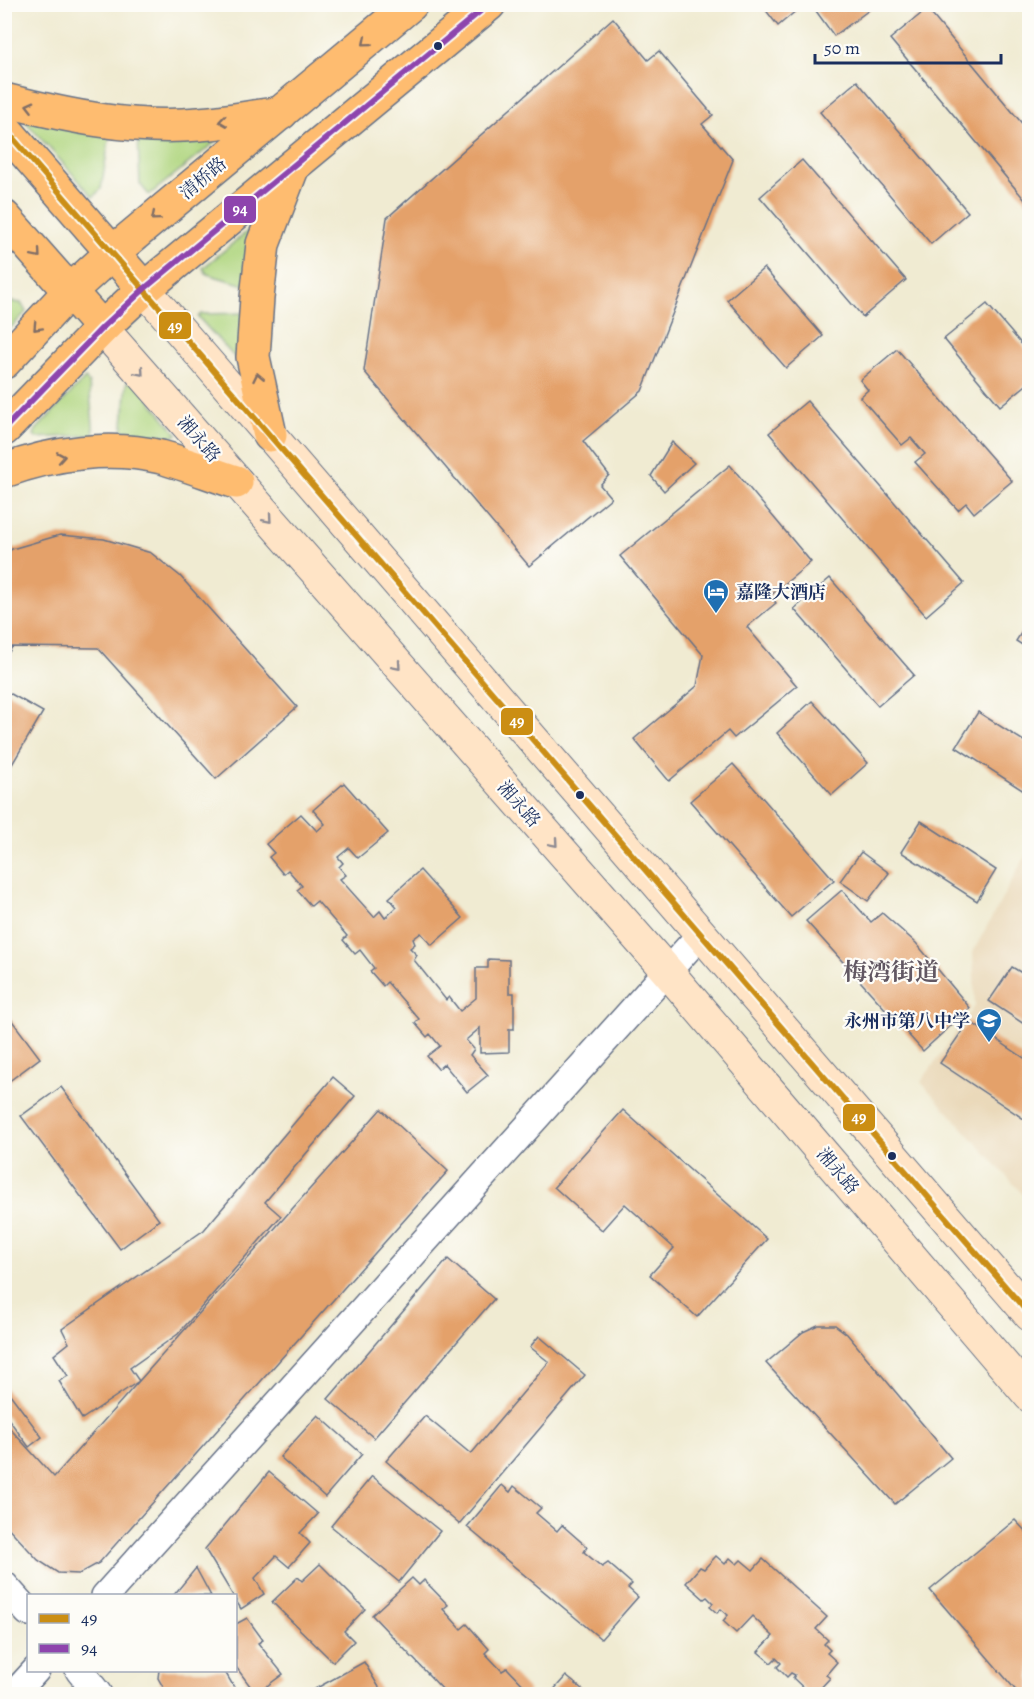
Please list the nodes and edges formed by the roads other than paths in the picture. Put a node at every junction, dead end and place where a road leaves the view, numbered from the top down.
1 (411, 4) edge
2 (489, 4) edge
3 (4, 100) edge
4 (278, 116) junction
5 (4, 128) edge
6 (299, 163) junction
7 (4, 217) edge
8 (112, 253) junction
9 (144, 289) junction
10 (69, 291) junction
11 (102, 328) junction
12 (4, 362) edge
13 (4, 429) edge
14 (270, 435) junction
15 (4, 471) edge
16 (236, 482) junction
17 (701, 934) junction
18 (667, 971) junction
19 (1029, 1315) edge
20 (1029, 1396) edge
21 (4, 1585) edge
22 (107, 1594) edge
23 (27, 1611) edge
24 (35, 1672) edge
25 (80, 1672) edge
26 (14, 1695) edge
27 (98, 1695) edge

1 -> 4 main road, 清桥路
2 - 6 main road
4 -> 3 main road
4 - 6 main road
4 -> 8 main road, 清桥路
5 - 8 main road
6 - 9 main road
14 -> 6 main road
7 -> 10 main road, 湘永路
8 - 9 main road
8 - 10 main road, 清桥路
9 - 11 main road
9 - 14 main road
10 - 11 main road, 湘永路
10 -> 12 main road, 清桥路
11 - 13 main road
11 -> 16 main road, 湘永路
14 - 17 main road
15 -> 16 main road
16 -> 18 main road, 湘永路
17 - 18 street
17 - 19 main road
18 - 20 main road, 湘永路
18 - 22 street
21 - 23 street
24 - 26 street
25 - 27 street

